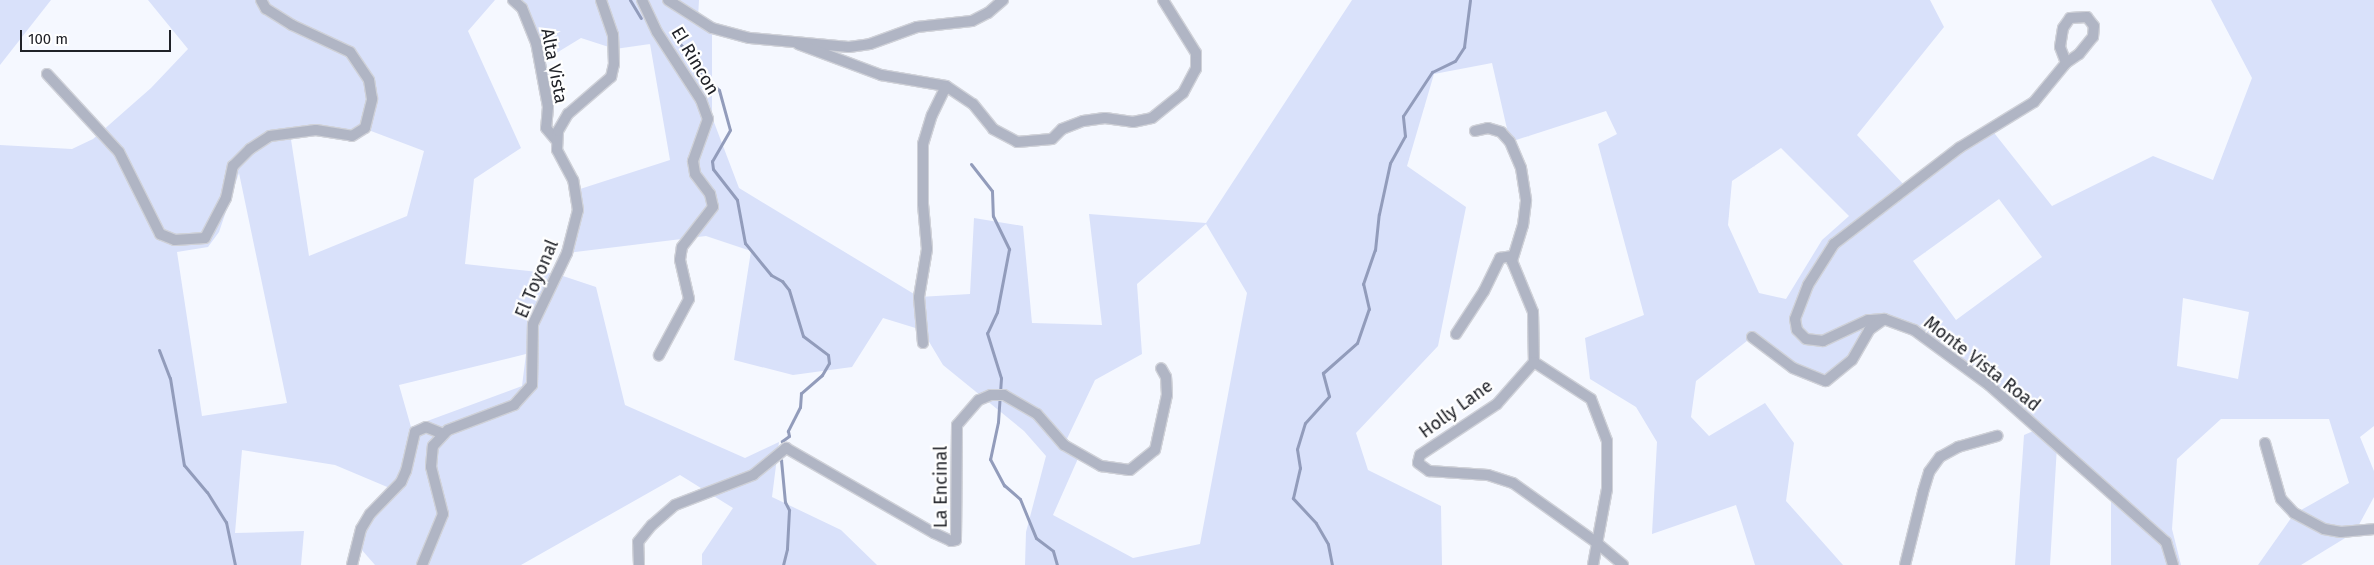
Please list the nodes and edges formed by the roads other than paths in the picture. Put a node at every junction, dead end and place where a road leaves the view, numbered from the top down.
1 (262, 0) edge
2 (513, 0) edge
3 (601, 0) edge
4 (642, 0) edge
5 (668, 0) edge
6 (1003, 0) edge
7 (1163, 0) edge
8 (798, 44) junction
9 (2066, 63) junction
10 (47, 74) dead end
11 (946, 86) junction
12 (1474, 131) dead end
13 (556, 140) junction
14 (1513, 256) junction
15 (1884, 319) junction
16 (1456, 334) dead end
17 (1752, 337) dead end
18 (923, 343) dead end
19 (659, 355) dead end
20 (1534, 362) junction
21 (1161, 368) dead end
22 (443, 434) junction
23 (1997, 436) dead end
24 (2264, 443) dead end
25 (2374, 530) edge
26 (1597, 543) junction
27 (352, 565) edge
28 (422, 565) edge
29 (639, 565) edge
30 (1592, 565) edge
31 (1623, 565) edge
32 (1905, 565) edge
33 (2173, 565) edge

1 - 10 street
2 - 13 street, Alta Vista
3 - 13 street
4 - 19 street, El Rincon
5 - 8 street
6 - 8 street
7 - 11 street
8 - 11 street
9 - 9 street
9 - 15 street
11 - 18 street
12 - 14 street
13 - 22 street, El Toyonal
14 - 16 street
14 - 20 street
15 - 17 street
15 - 33 street, Monte Vista Road
20 - 26 street
20 - 26 street, Holly Lane
21 - 29 street, La Encinal
22 - 27 street
22 - 28 street
23 - 32 street
24 - 25 street
26 - 30 street
26 - 31 street, Holly Lane

